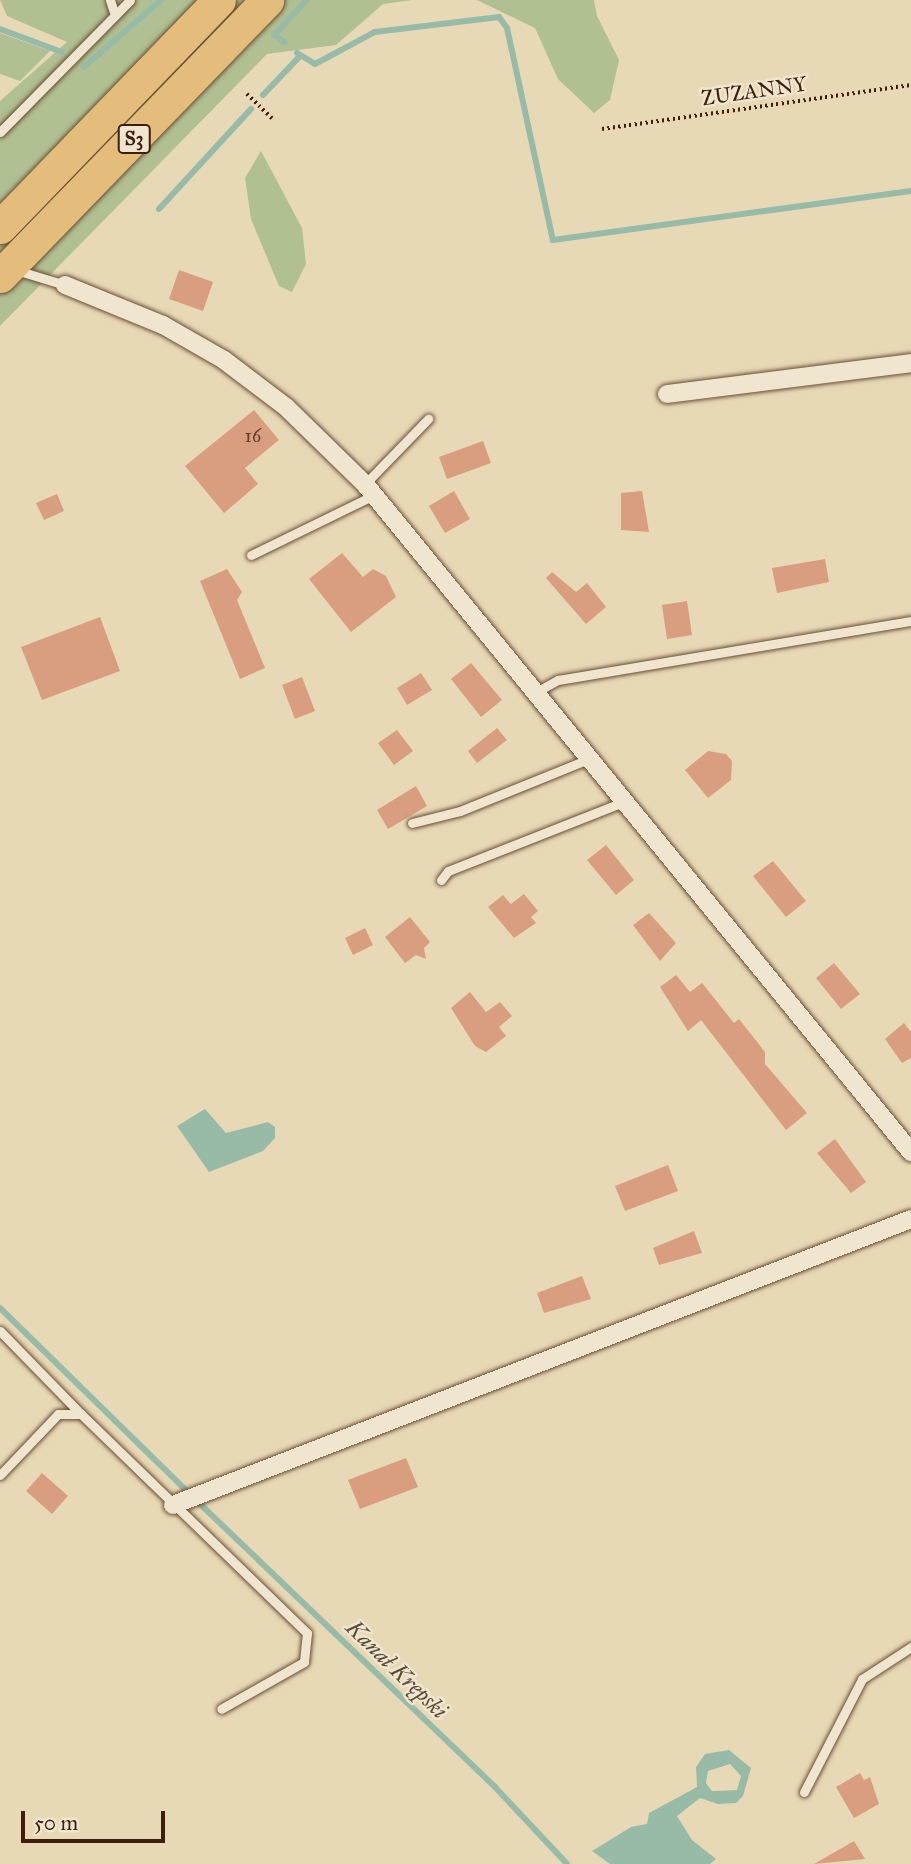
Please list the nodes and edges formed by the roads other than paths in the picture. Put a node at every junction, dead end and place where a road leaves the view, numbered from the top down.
1 (110, 0) edge
2 (130, 0) edge
3 (219, 0) edge
4 (267, 0) edge
5 (115, 15) junction
6 (0, 132) edge
7 (0, 226) edge
8 (3, 270) edge
9 (65, 285) joint
10 (911, 363) edge
11 (667, 394) dead end
12 (428, 419) dead end
13 (370, 490) junction
14 (251, 555) dead end
15 (911, 621) edge
16 (536, 692) junction
17 (591, 758) junction
18 (626, 801) junction
19 (412, 823) dead end
20 (441, 880) dead end
21 (911, 1152) edge
22 (911, 1219) edge
23 (0, 1331) edge
24 (81, 1413) junction
25 (0, 1475) edge
26 (173, 1505) junction
27 (911, 1647) edge
28 (221, 1709) dead end
29 (804, 1792) dead end

1 - 5 lane
2 - 5 lane
3 - 7 highway, S3
4 - 8 highway, S3
5 - 6 lane
8 - 9 lane
9 - 13 street
10 - 11 street
12 - 13 lane
13 - 14 lane
13 - 16 street
15 - 16 lane
16 - 17 street
17 - 18 street
17 - 19 lane
18 - 20 lane
18 - 21 street
22 - 26 street
23 - 24 lane
24 - 25 lane
24 - 26 lane
26 - 28 lane
27 - 29 lane

